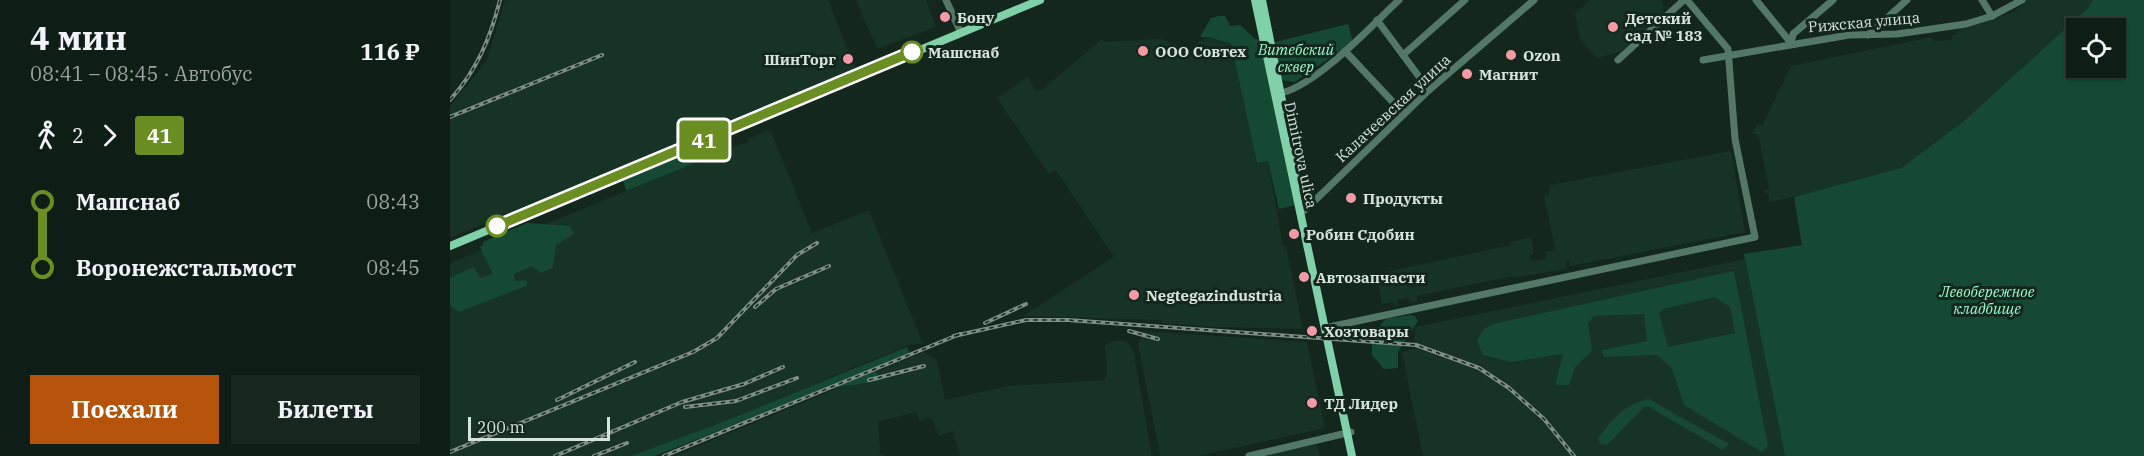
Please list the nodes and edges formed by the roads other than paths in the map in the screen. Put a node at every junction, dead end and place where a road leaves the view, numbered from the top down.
1 (946, 0) edge
2 (1040, 0) edge
3 (1255, 0) edge
4 (1262, 0) edge
5 (1399, 0) edge
6 (1465, 0) edge
7 (1534, 0) edge
8 (1685, 0) edge
9 (1756, 0) edge
10 (1833, 0) edge
11 (1907, 0) edge
12 (1982, 0) edge
13 (2022, 0) edge
14 (1992, 16) junction
15 (1377, 20) junction
16 (961, 33) junction
17 (1868, 35) junction
18 (1791, 43) junction
19 (1345, 51) junction
20 (1729, 54) junction
21 (1403, 55) junction
22 (1618, 60) dead end
23 (1703, 60) dead end
24 (1429, 90) junction
25 (1282, 93) junction
26 (1404, 114) junction
27 (1302, 211) junction
28 (450, 246) edge
29 (1329, 327) junction
30 (1349, 433) junction
31 (1249, 456) edge
32 (1352, 456) edge
33 (1357, 456) edge

1 - 16 street
2 - 16 main road
3 - 27 main road, Dimitrova ulica
4 - 25 main road, Dimitrova ulica
5 - 15 street
6 - 21 street
7 - 24 street, Калачеевская улица
8 - 20 street
8 - 22 street
9 - 18 street
10 - 18 street
11 - 17 street
12 - 14 street
13 - 14 street, Рижская улица
14 - 17 street, Рижская улица
15 - 19 street
15 - 21 street
16 - 28 main road
17 - 18 street, Рижская улица
18 - 20 street, Рижская улица
19 - 25 street
19 - 26 street
20 - 23 street, Рижская улица
20 - 29 street
21 - 24 street
24 - 26 street, Калачеевская улица
25 - 27 main road, Dimitrova ulica
26 - 27 street, Калачеевская улица
27 - 29 main road, Dimitrova ulica
27 - 30 main road, Dimitrova ulica
29 - 30 main road, Dimitrova ulica
30 - 31 street
30 - 32 main road, Dimitrova ulica
30 - 33 main road, Dimitrova ulica

